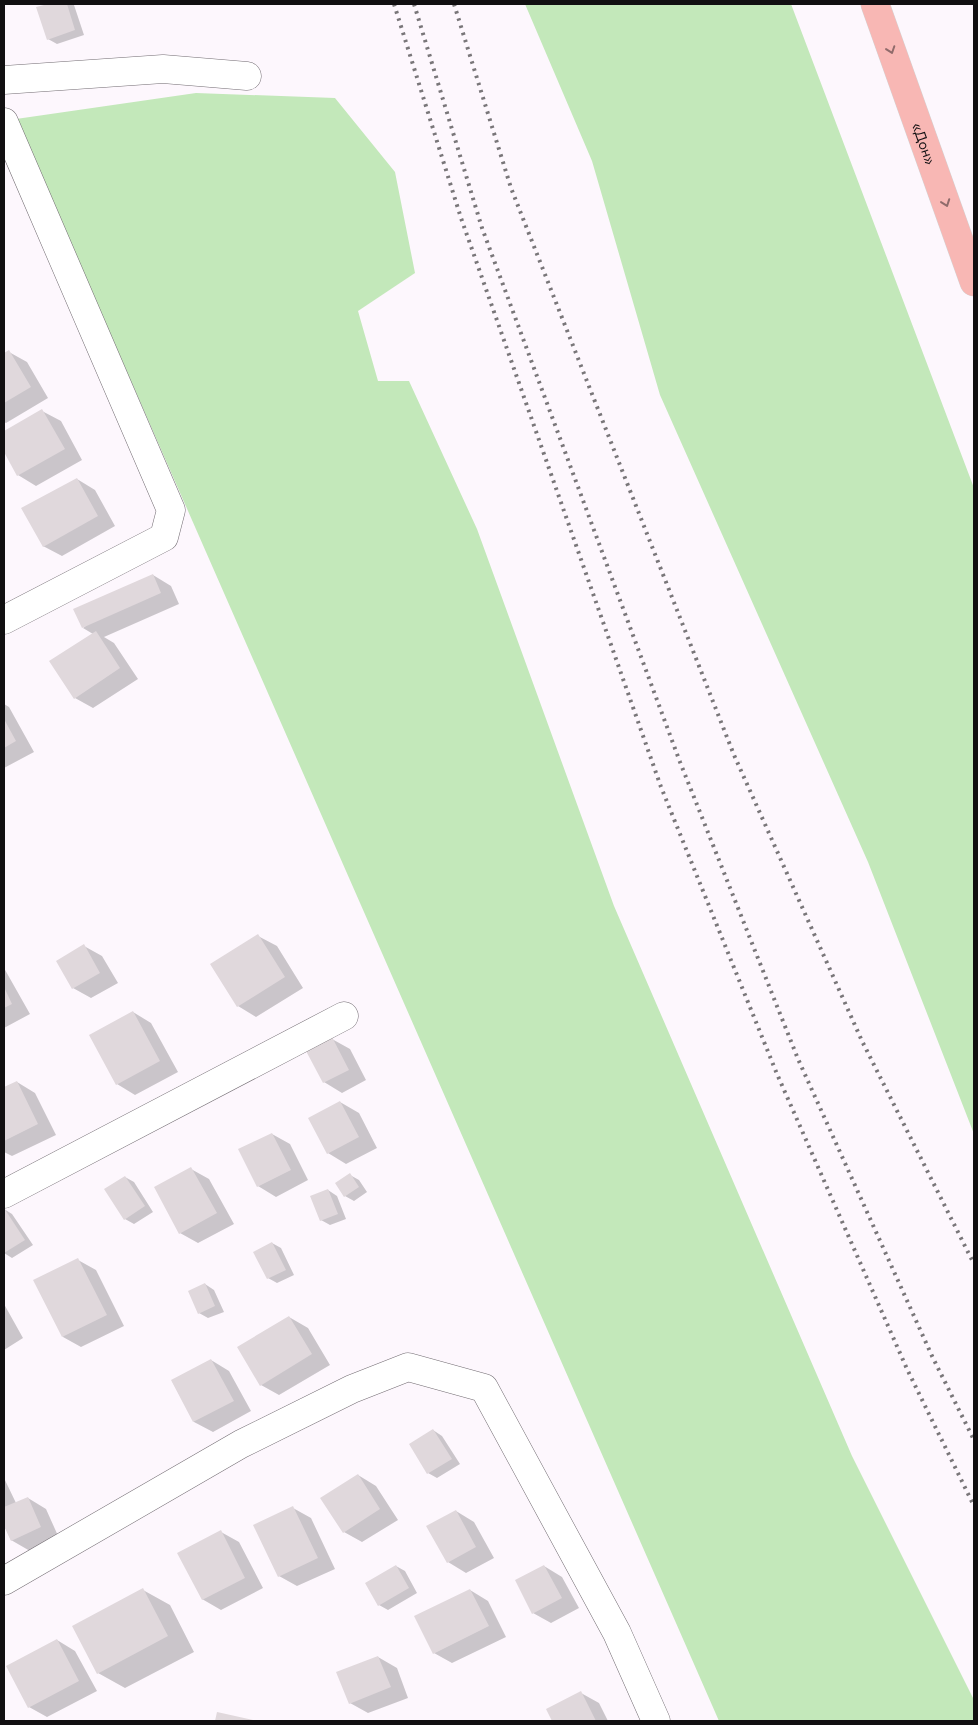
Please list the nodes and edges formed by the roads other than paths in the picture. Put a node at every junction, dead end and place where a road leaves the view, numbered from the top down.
1 (875, 4) edge
2 (246, 76) dead end
3 (4, 80) edge
4 (4, 122) edge
5 (974, 282) edge
6 (4, 620) edge
7 (344, 1016) dead end
8 (4, 1194) edge
9 (4, 1581) edge
10 (656, 1721) edge

1 -> 5 highway, «Дон»
2 - 3 lane
4 - 6 lane
7 - 8 lane
9 - 10 lane

